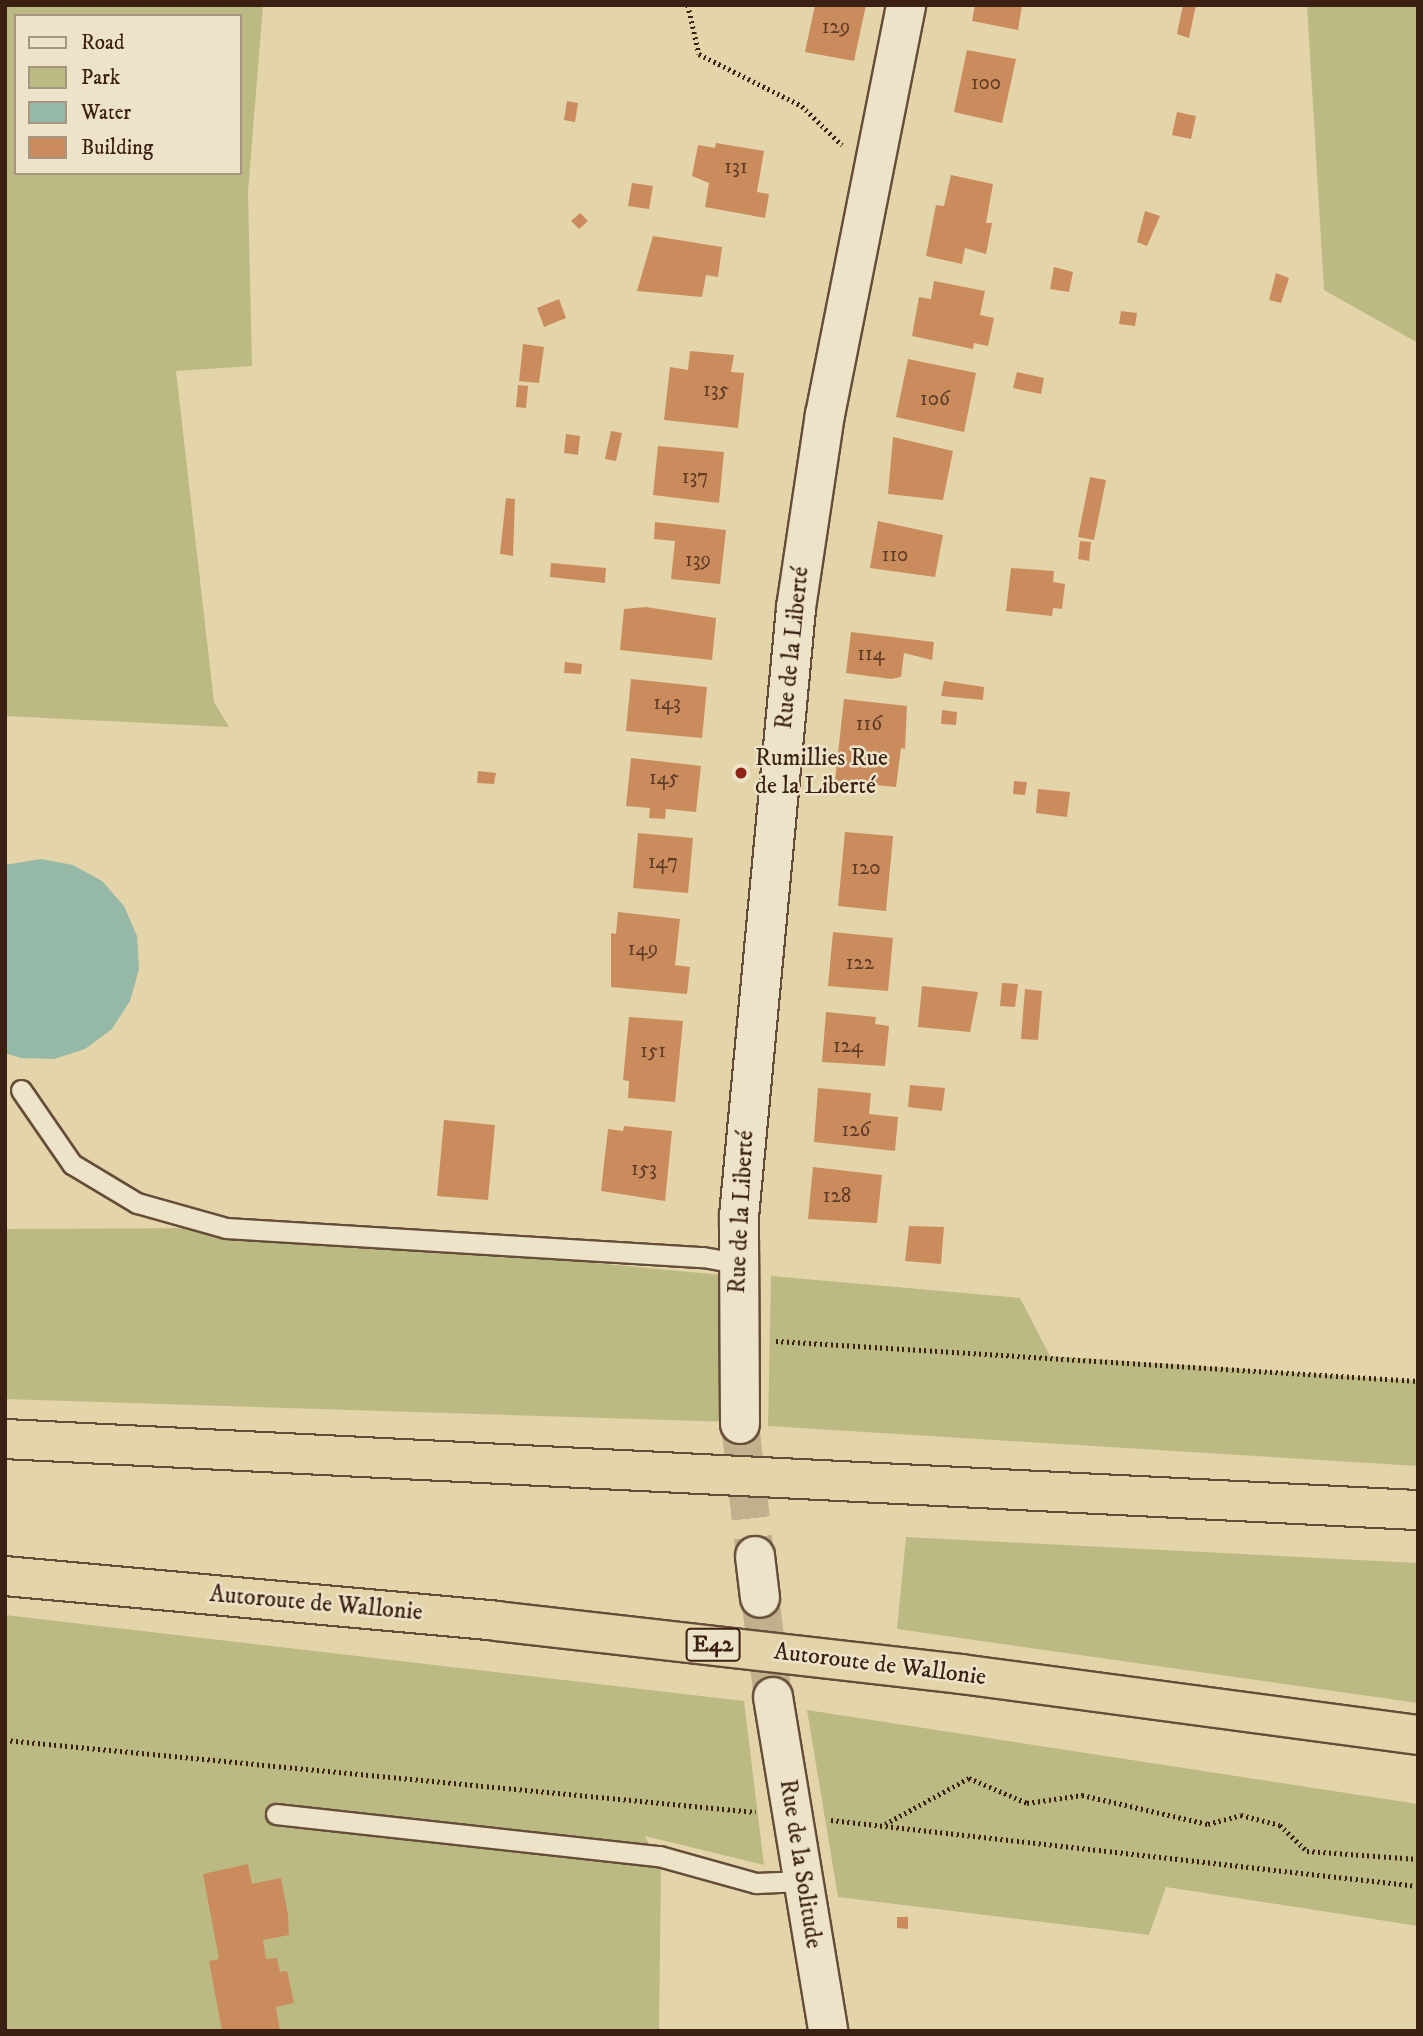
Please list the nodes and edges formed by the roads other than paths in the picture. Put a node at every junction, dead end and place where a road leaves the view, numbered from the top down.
1 (906, 5) edge
2 (21, 1090) dead end
3 (738, 1263) junction
4 (740, 1424) tunnel mouth
5 (5, 1439) edge
6 (1418, 1510) edge
7 (755, 1556) tunnel mouth
8 (5, 1576) edge
9 (760, 1598) tunnel mouth
10 (773, 1697) tunnel mouth
11 (1418, 1735) edge
12 (276, 1814) dead end
13 (803, 1881) junction
14 (828, 2031) edge

1 - 3 street, Rue de la Liberté
2 - 3 lane
3 - 4 street, Rue de la Liberté
5 - 6 highway
7 - 9 street
8 - 11 highway, Autoroute de Wallonie / E42
10 - 13 street, Rue de la Solitude
12 - 13 lane
13 - 14 street, Rue de la Solitude

